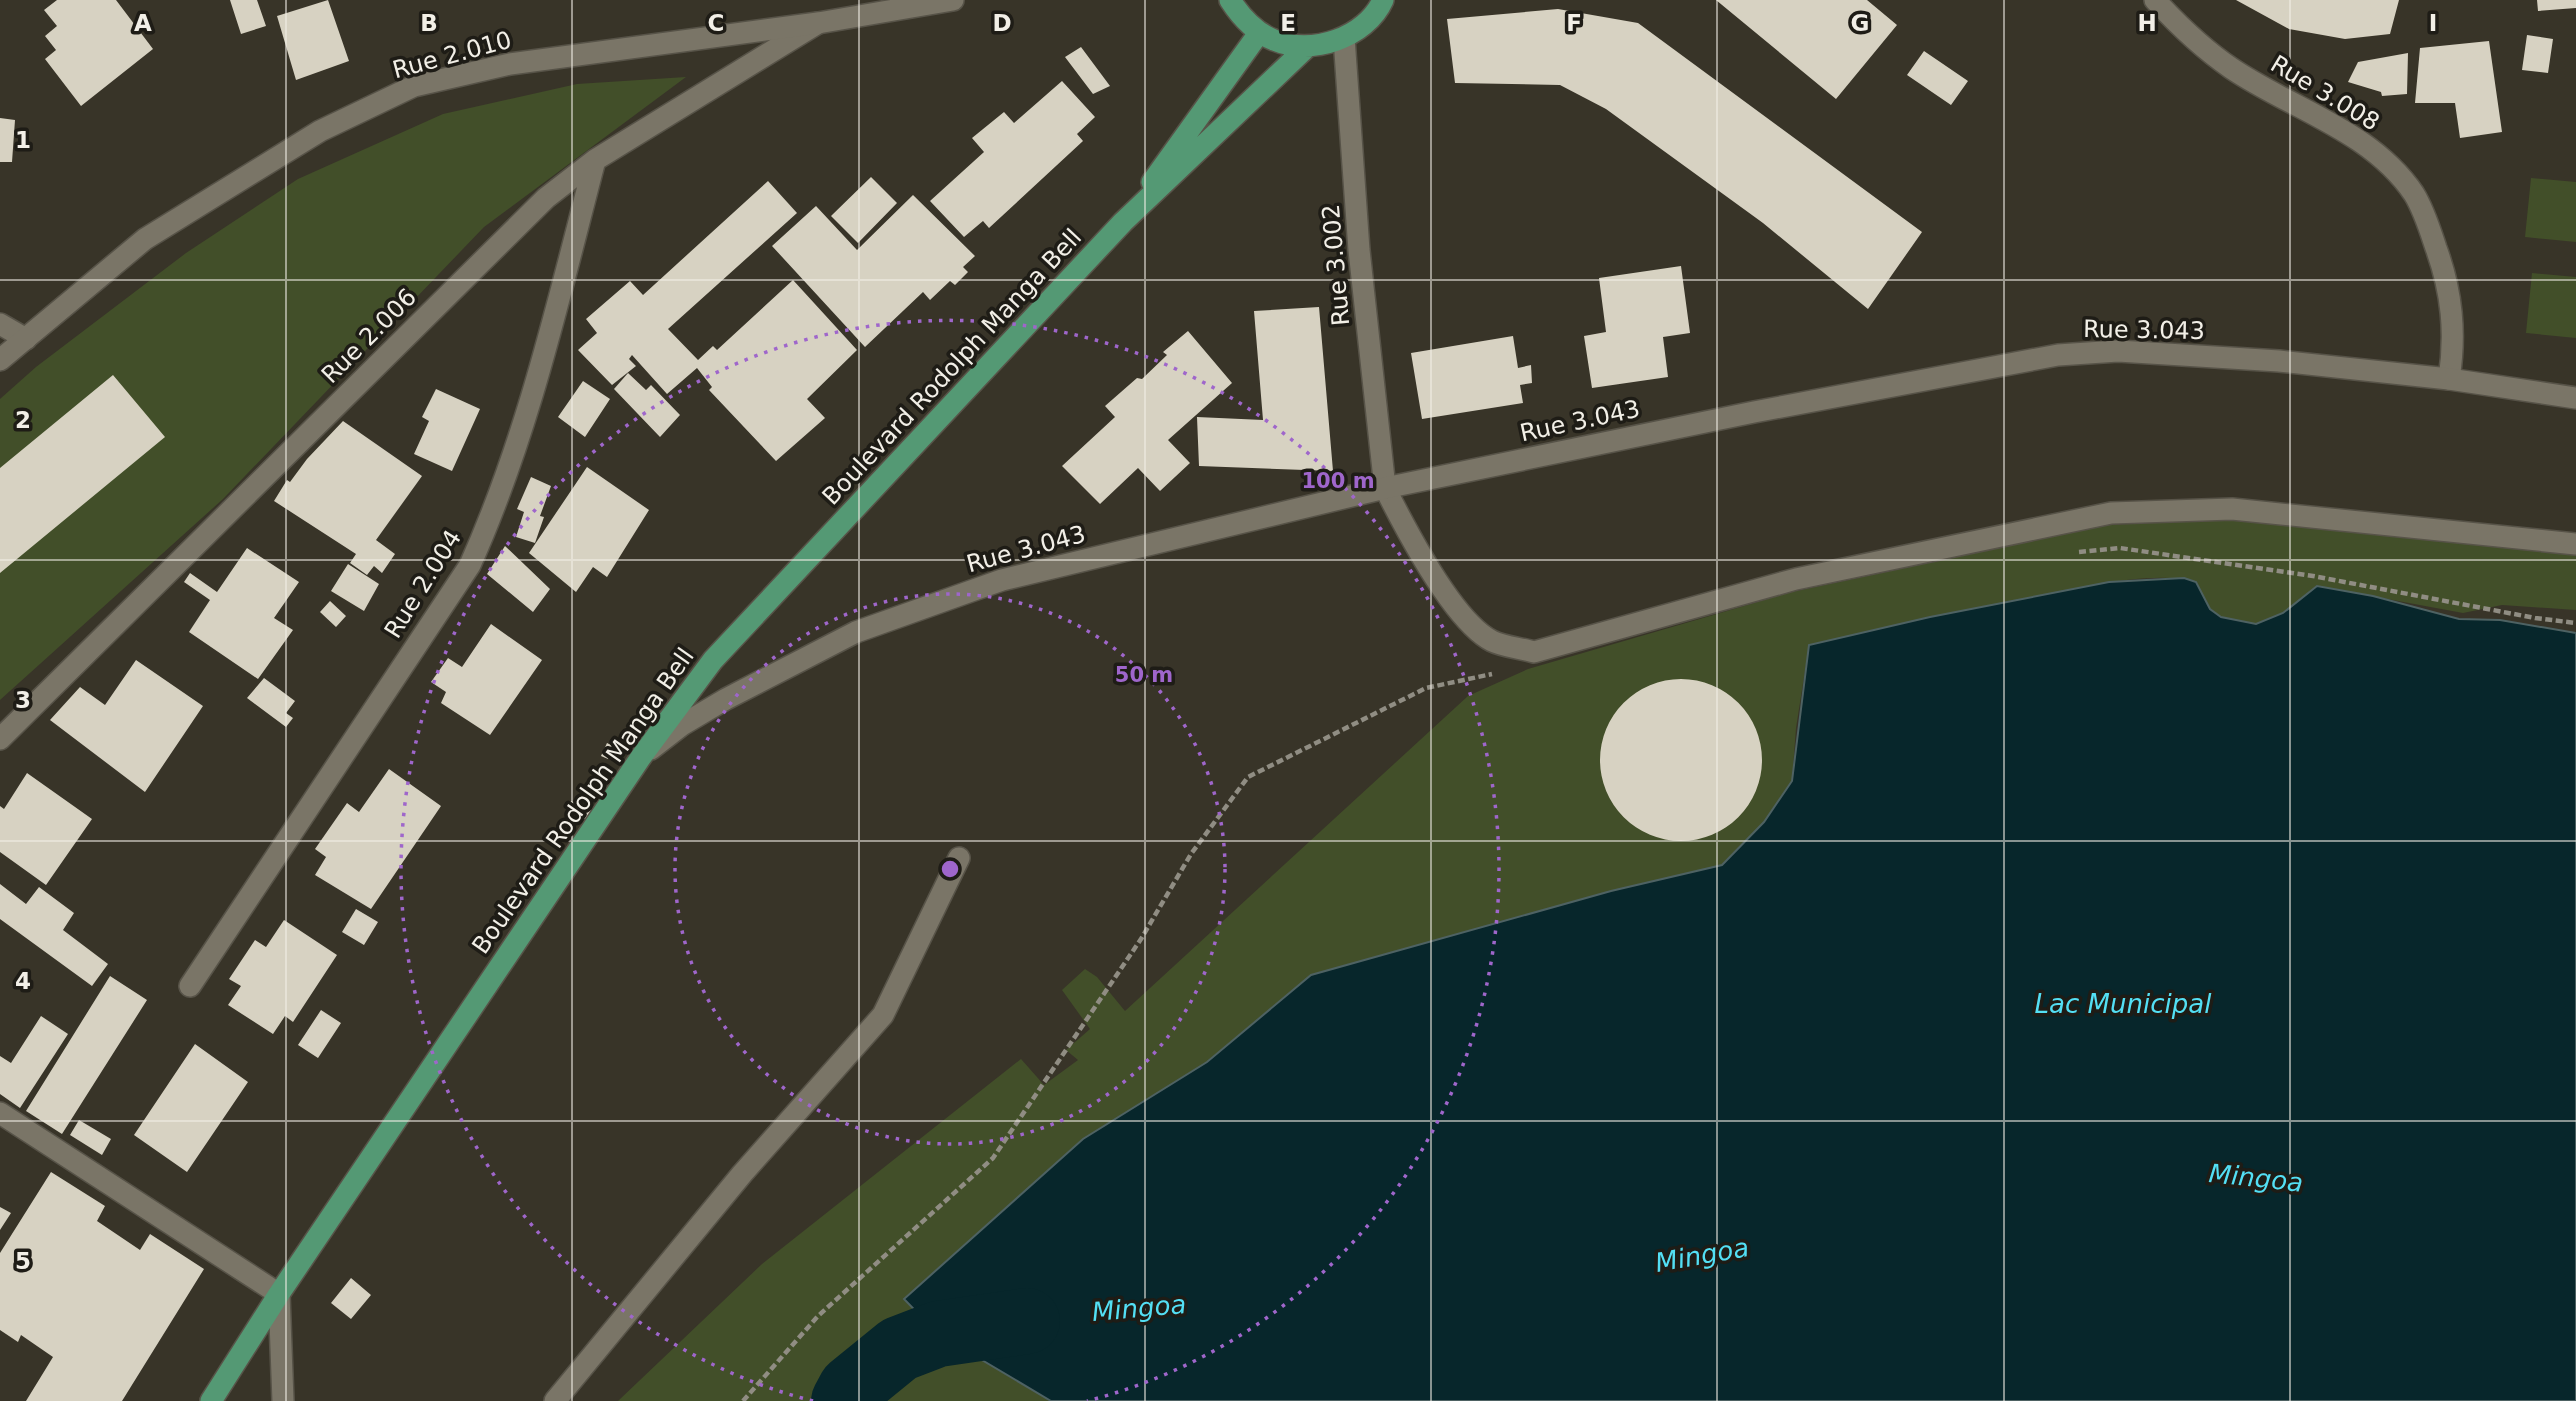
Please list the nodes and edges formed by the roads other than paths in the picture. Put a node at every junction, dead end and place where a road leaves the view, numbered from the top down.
1 (953, 0) edge
2 (1230, 0) edge
3 (1383, 0) edge
4 (2155, 0) edge
5 (818, 23) junction
6 (1259, 33) junction
7 (1344, 38) junction
8 (1308, 46) junction
9 (596, 160) junction
10 (1123, 222) junction
11 (0, 324) edge
12 (26, 339) junction
13 (0, 360) edge
14 (2449, 379) junction
15 (2576, 398) edge
16 (1385, 488) junction
17 (2576, 544) edge
18 (0, 739) edge
19 (641, 757) junction
20 (959, 858) dead end
21 (190, 986) dead end
22 (0, 1113) edge
23 (279, 1294) junction
24 (211, 1401) edge
25 (283, 1401) edge
26 (555, 1401) edge

1 - 5 street, Rue 2.010
2 - 6 main road
3 - 7 main road
4 - 14 street, Rue 3.008
5 - 9 street, Rue 2.006
5 - 12 street, Rue 2.010
6 - 8 main road
6 - 10 main road
7 - 8 main road
7 - 16 street, Rue 3.002
8 - 10 main road
9 - 18 street, Rue 2.006
9 - 21 street, Rue 2.004
10 - 19 main road, Boulevard Rodolph Manga Bell
11 - 12 street
12 - 13 street, Rue 2.010
14 - 15 street, Rue 3.043
14 - 16 street, Rue 3.043
16 - 17 street
16 - 19 street, Rue 3.043
19 - 23 main road, Boulevard Rodolph Manga Bell
20 - 26 street
22 - 23 street
23 - 24 main road, Boulevard Rodolph Manga Bell
23 - 25 street

